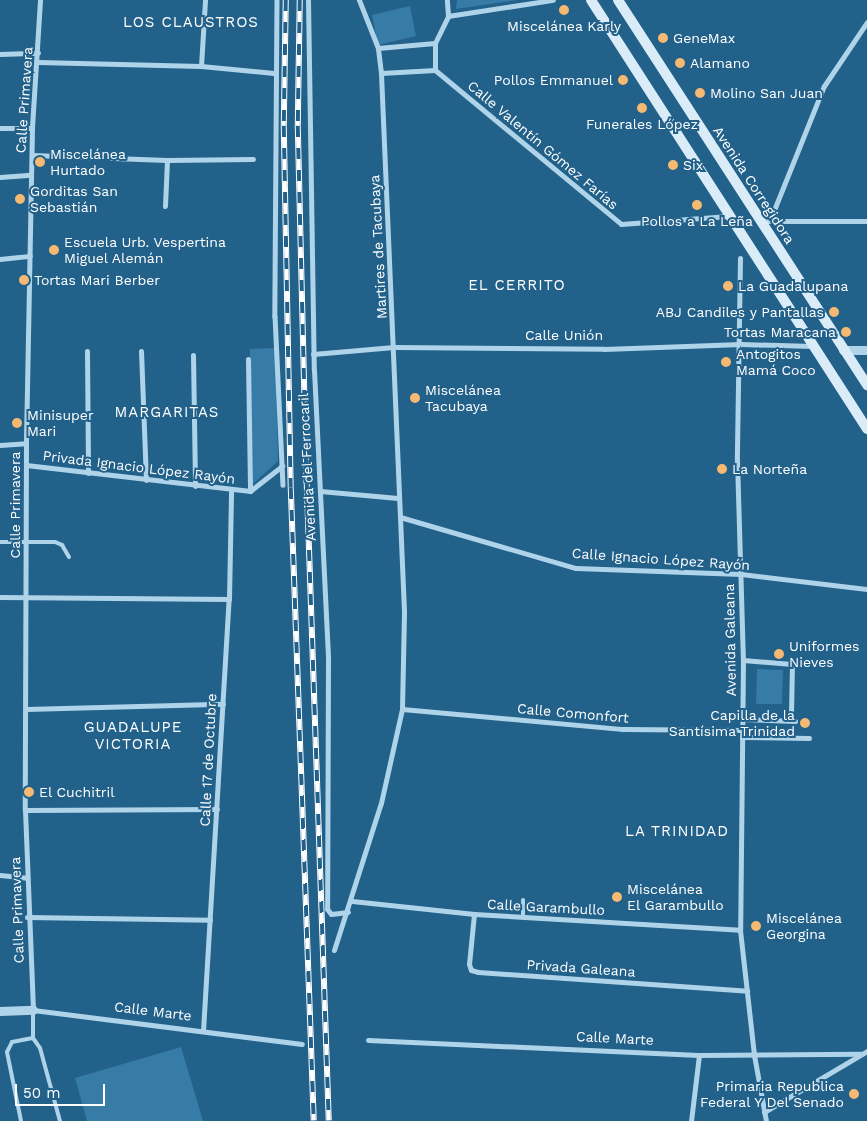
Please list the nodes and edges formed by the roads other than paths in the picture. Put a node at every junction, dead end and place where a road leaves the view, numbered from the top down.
1 (40, 0) edge
2 (205, 0) edge
3 (276, 0) edge
4 (308, 0) edge
5 (359, 0) edge
6 (447, 0) edge
7 (552, 0) edge
8 (591, 0) edge
9 (618, 0) edge
10 (448, 16) junction
11 (867, 22) edge
12 (435, 43) junction
13 (378, 48) junction
14 (38, 53) junction
15 (0, 54) edge
16 (38, 62) junction
17 (201, 66) junction
18 (436, 70) junction
19 (274, 73) junction
20 (381, 73) junction
21 (0, 128) edge
22 (32, 128) junction
23 (32, 155) junction
24 (253, 159) dead end
25 (167, 160) junction
26 (31, 175) junction
27 (0, 177) edge
28 (165, 206) dead end
29 (730, 216) junction
30 (867, 221) edge
31 (767, 222) junction
32 (30, 256) junction
33 (740, 258) dead end
34 (0, 259) edge
35 (741, 344) junction
36 (814, 346) junction
37 (394, 347) junction
38 (843, 350) junction
39 (867, 350) edge
40 (87, 351) dead end
41 (140, 351) dead end
42 (313, 354) junction
43 (193, 355) dead end
44 (248, 359) dead end
45 (867, 385) edge
46 (867, 429) edge
47 (26, 443) junction
48 (0, 445) edge
49 (26, 465) junction
50 (282, 466) junction
51 (88, 473) junction
52 (146, 480) junction
53 (283, 485) dead end
54 (195, 486) junction
55 (231, 490) junction
56 (250, 491) junction
57 (320, 491) junction
58 (398, 498) junction
59 (400, 517) junction
60 (0, 542) edge
61 (26, 542) junction
62 (69, 557) dead end
63 (741, 574) junction
64 (867, 589) edge
65 (0, 597) edge
66 (25, 597) junction
67 (229, 599) junction
68 (743, 660) junction
69 (792, 664) joint
70 (223, 704) junction
71 (26, 708) junction
72 (402, 709) junction
73 (791, 715) dead end
74 (742, 719) junction
75 (795, 721) dead end
76 (742, 734) junction
77 (809, 738) dead end
78 (217, 809) junction
79 (25, 810) junction
80 (0, 874) edge
81 (27, 878) junction
82 (523, 900) dead end
83 (352, 901) junction
84 (348, 912) junction
85 (474, 914) junction
86 (27, 916) junction
87 (523, 917) junction
88 (210, 920) junction
89 (740, 930) junction
90 (334, 950) dead end
91 (747, 991) junction
92 (33, 1010) junction
93 (0, 1011) edge
94 (203, 1031) junction
95 (33, 1038) junction
96 (368, 1040) dead end
97 (302, 1044) dead end
98 (867, 1051) edge
99 (861, 1054) junction
100 (699, 1055) junction
101 (754, 1055) junction
102 (764, 1112) junction
103 (21, 1121) edge
104 (60, 1121) edge
105 (691, 1121) edge
106 (766, 1121) edge

1 - 14 street, Calle Primavera
2 - 17 street
3 - 19 street, Avenida del Ferrocaril
4 - 42 street, Avenida del Ferrocaril
5 - 13 street, Martires de Tacubaya
6 - 10 street
7 - 10 street
8 - 29 main road
9 - 31 main road, Avenida Corregidora
10 - 12 street
11 - 31 street
12 - 13 street
12 - 18 street
13 - 20 street, Martires de Tacubaya
14 - 15 street
14 - 16 street, Calle Primavera
16 - 17 street
16 - 22 street, Calle Primavera
17 - 19 street
18 - 20 street
18 - 29 street, Calle Valentín Gómez Farías
19 - 50 street, Avenida del Ferrocaril
20 - 37 street, Martires de Tacubaya
21 - 22 street
22 - 23 street, Calle Primavera
23 - 25 street
23 - 26 street, Calle Primavera
24 - 25 street
25 - 28 street
26 - 27 street
26 - 32 street, Calle Primavera
29 - 36 main road
30 - 31 street
31 - 38 main road, Avenida Corregidora
32 - 34 street
32 - 47 street, Calle Primavera
33 - 35 street, Avenida Galeana
35 - 36 street, Calle Unión
35 - 37 street, Calle Unión
35 - 63 street, Avenida Galeana
36 - 46 main road
37 - 42 street, Calle Unión
37 - 58 street, Martires de Tacubaya
38 - 39 street
38 - 45 main road, Avenida Corregidora
40 - 51 street
41 - 52 street
42 - 57 street, Avenida del Ferrocaril
43 - 54 street
44 - 56 street
47 - 48 street
47 - 49 street, Calle Primavera
49 - 51 street, Privada Ignacio López Rayón
49 - 61 street, Calle Primavera
50 - 53 street, Avenida del Ferrocaril
50 - 56 street, Avenida del Ferrocaril
51 - 52 street, Privada Ignacio López Rayón
52 - 54 street, Privada Ignacio López Rayón
54 - 55 street, Privada Ignacio López Rayón
55 - 56 street, Privada Ignacio López Rayón
55 - 67 street, Calle 17 de Octubre
57 - 58 street
57 - 84 street, Avenida del Ferrocaril
58 - 59 street, Martires de Tacubaya
59 - 63 street, Calle Ignacio López Rayón
59 - 72 street, Martires de Tacubaya
60 - 61 lane
61 - 62 lane
61 - 66 street, Calle Primavera
63 - 64 street, Calle Ignacio López Rayón
63 - 68 street, Avenida Galeana
65 - 66 street
66 - 67 street
66 - 71 street, Calle Primavera
67 - 70 street, Calle 17 de Octubre
68 - 69 street
68 - 74 street, Avenida Galeana
69 - 73 street
70 - 71 street
70 - 78 street, Calle 17 de Octubre
71 - 79 street, Calle Primavera
72 - 76 street, Calle Comonfort
72 - 83 street, Martires de Tacubaya
74 - 75 street
74 - 76 street, Avenida Galeana
76 - 77 street
76 - 89 street, Avenida Galeana
78 - 79 street
78 - 88 street, Calle 17 de Octubre
79 - 81 street, Calle Primavera
80 - 81 street
81 - 86 street, Calle Primavera
82 - 87 lane
83 - 84 street, Martires de Tacubaya
83 - 85 street, Calle Garambullo
84 - 90 street, Martires de Tacubaya
85 - 87 street, Calle Garambullo
85 - 91 street, Privada Galeana
86 - 88 street
86 - 92 street, Calle Primavera
87 - 89 street, Calle Garambullo
88 - 94 street, Calle 17 de Octubre
89 - 91 street, Avenida Galeana
91 - 101 street, Avenida Galeana
92 - 93 street, Calle Marte
92 - 94 street, Calle Marte
92 - 95 lane
94 - 97 street, Calle Marte
95 - 103 lane
95 - 104 lane
96 - 100 street, Calle Marte
98 - 99 street, Calle Marte
99 - 101 street, Calle Marte
99 - 102 street, Calle Marte
100 - 101 street, Calle Marte
100 - 105 street
101 - 102 street, Avenida Galeana
102 - 106 street, Avenida Galeana

